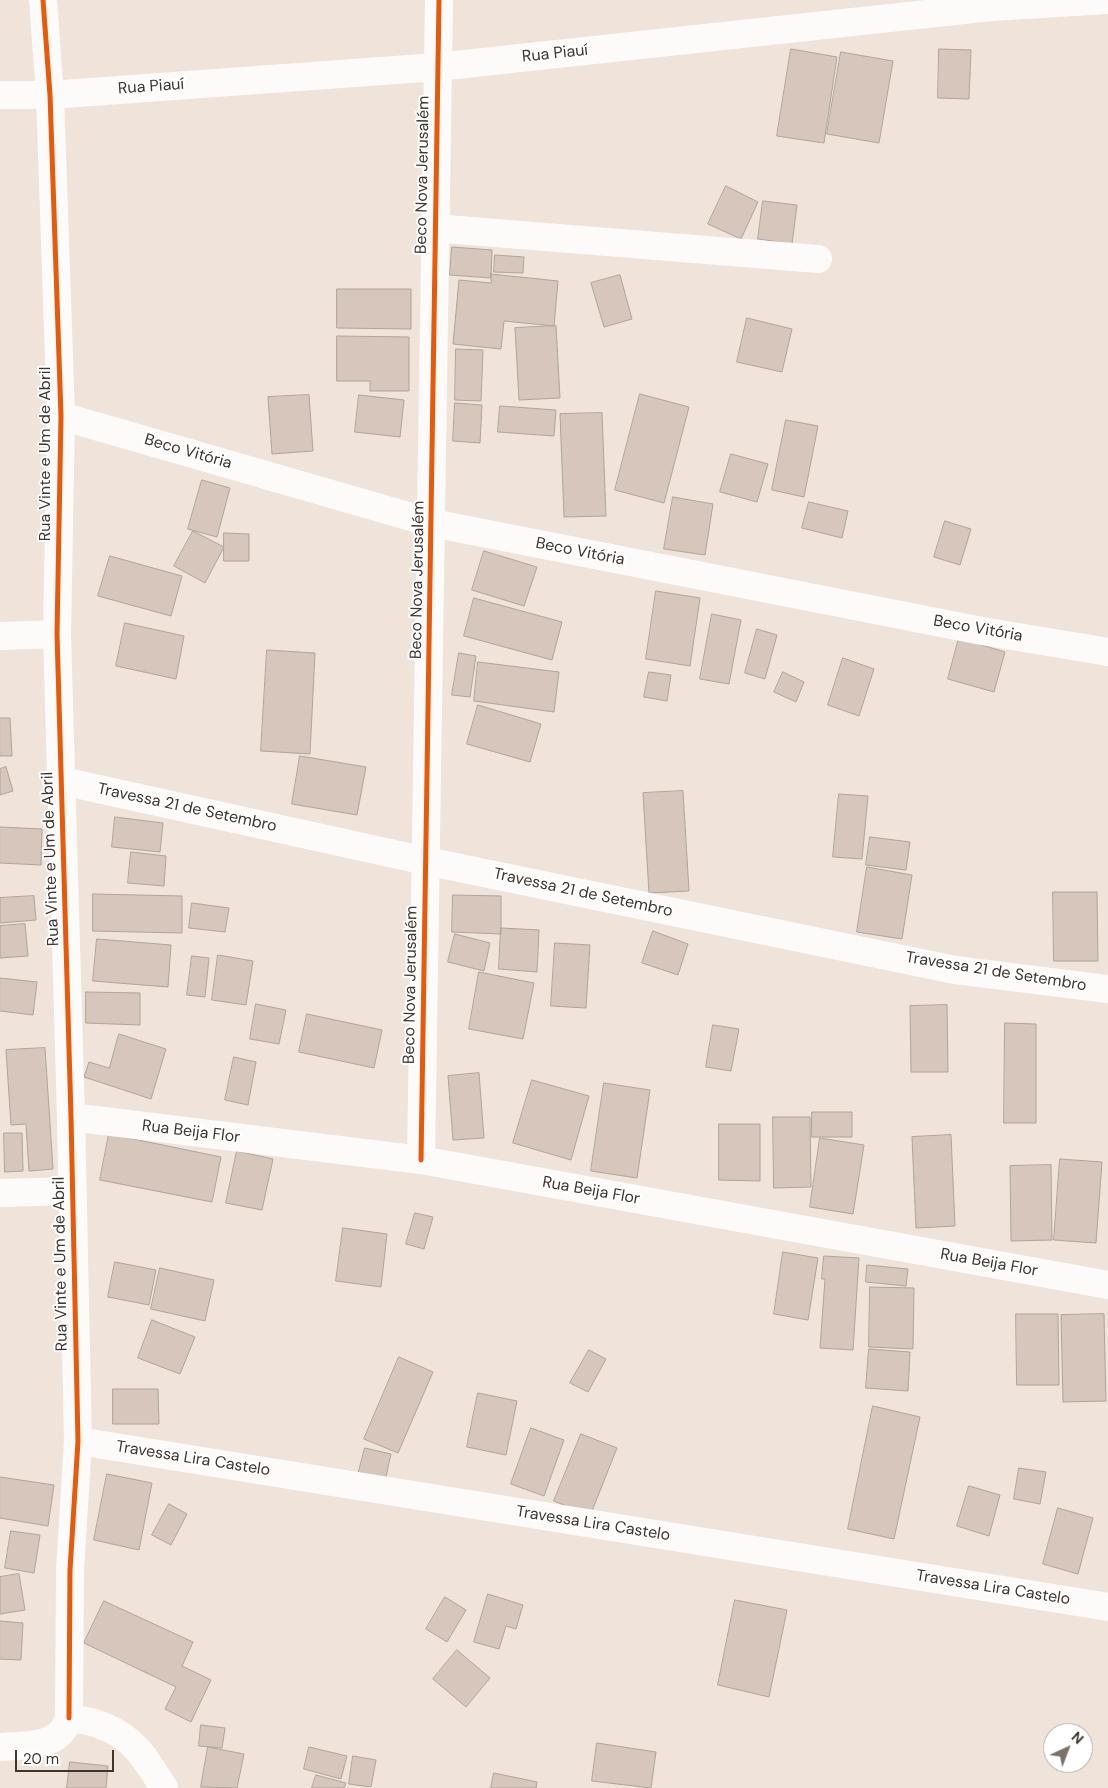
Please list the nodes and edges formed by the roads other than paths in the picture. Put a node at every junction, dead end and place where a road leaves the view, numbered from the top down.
1 (43, 0) edge
2 (439, 0) edge
3 (1108, 0) edge
4 (437, 67) junction
5 (0, 95) edge
6 (50, 95) junction
7 (434, 228) junction
8 (818, 259) dead end
9 (61, 416) junction
10 (432, 523) junction
11 (57, 634) junction
12 (0, 636) edge
13 (1108, 652) edge
14 (62, 781) junction
15 (426, 861) junction
16 (1108, 989) edge
17 (71, 1117) junction
18 (421, 1160) junction
19 (72, 1191) junction
20 (0, 1193) edge
21 (1108, 1285) edge
22 (78, 1441) junction
23 (1108, 1607) edge
24 (69, 1718) junction
25 (0, 1747) edge
26 (164, 1788) edge

1 - 6 street, Rua Vinte e Um de Abril
2 - 4 street, Beco Nova Jerusalém
3 - 4 street, Rua Piauí
4 - 6 street, Rua Piauí
4 - 7 street, Beco Nova Jerusalém
5 - 6 street, Rua Piauí
6 - 9 street, Rua Vinte e Um de Abril
7 - 8 street
7 - 10 street, Beco Nova Jerusalém
9 - 10 street, Beco Vitória
9 - 11 street, Rua Vinte e Um de Abril
10 - 13 street, Beco Vitória
10 - 15 street, Beco Nova Jerusalém
11 - 12 street
11 - 14 street, Rua Vinte e Um de Abril
14 - 15 street, Travessa 21 de Setembro
14 - 17 street, Rua Vinte e Um de Abril
15 - 16 street, Travessa 21 de Setembro
15 - 18 street, Beco Nova Jerusalém
17 - 18 street, Rua Beija Flor
17 - 19 street, Rua Vinte e Um de Abril
18 - 21 street, Rua Beija Flor
19 - 20 street
19 - 22 street, Rua Vinte e Um de Abril
22 - 23 street, Travessa Lira Castelo
22 - 24 street, Rua Vinte e Um de Abril
24 - 25 street
24 - 26 street

